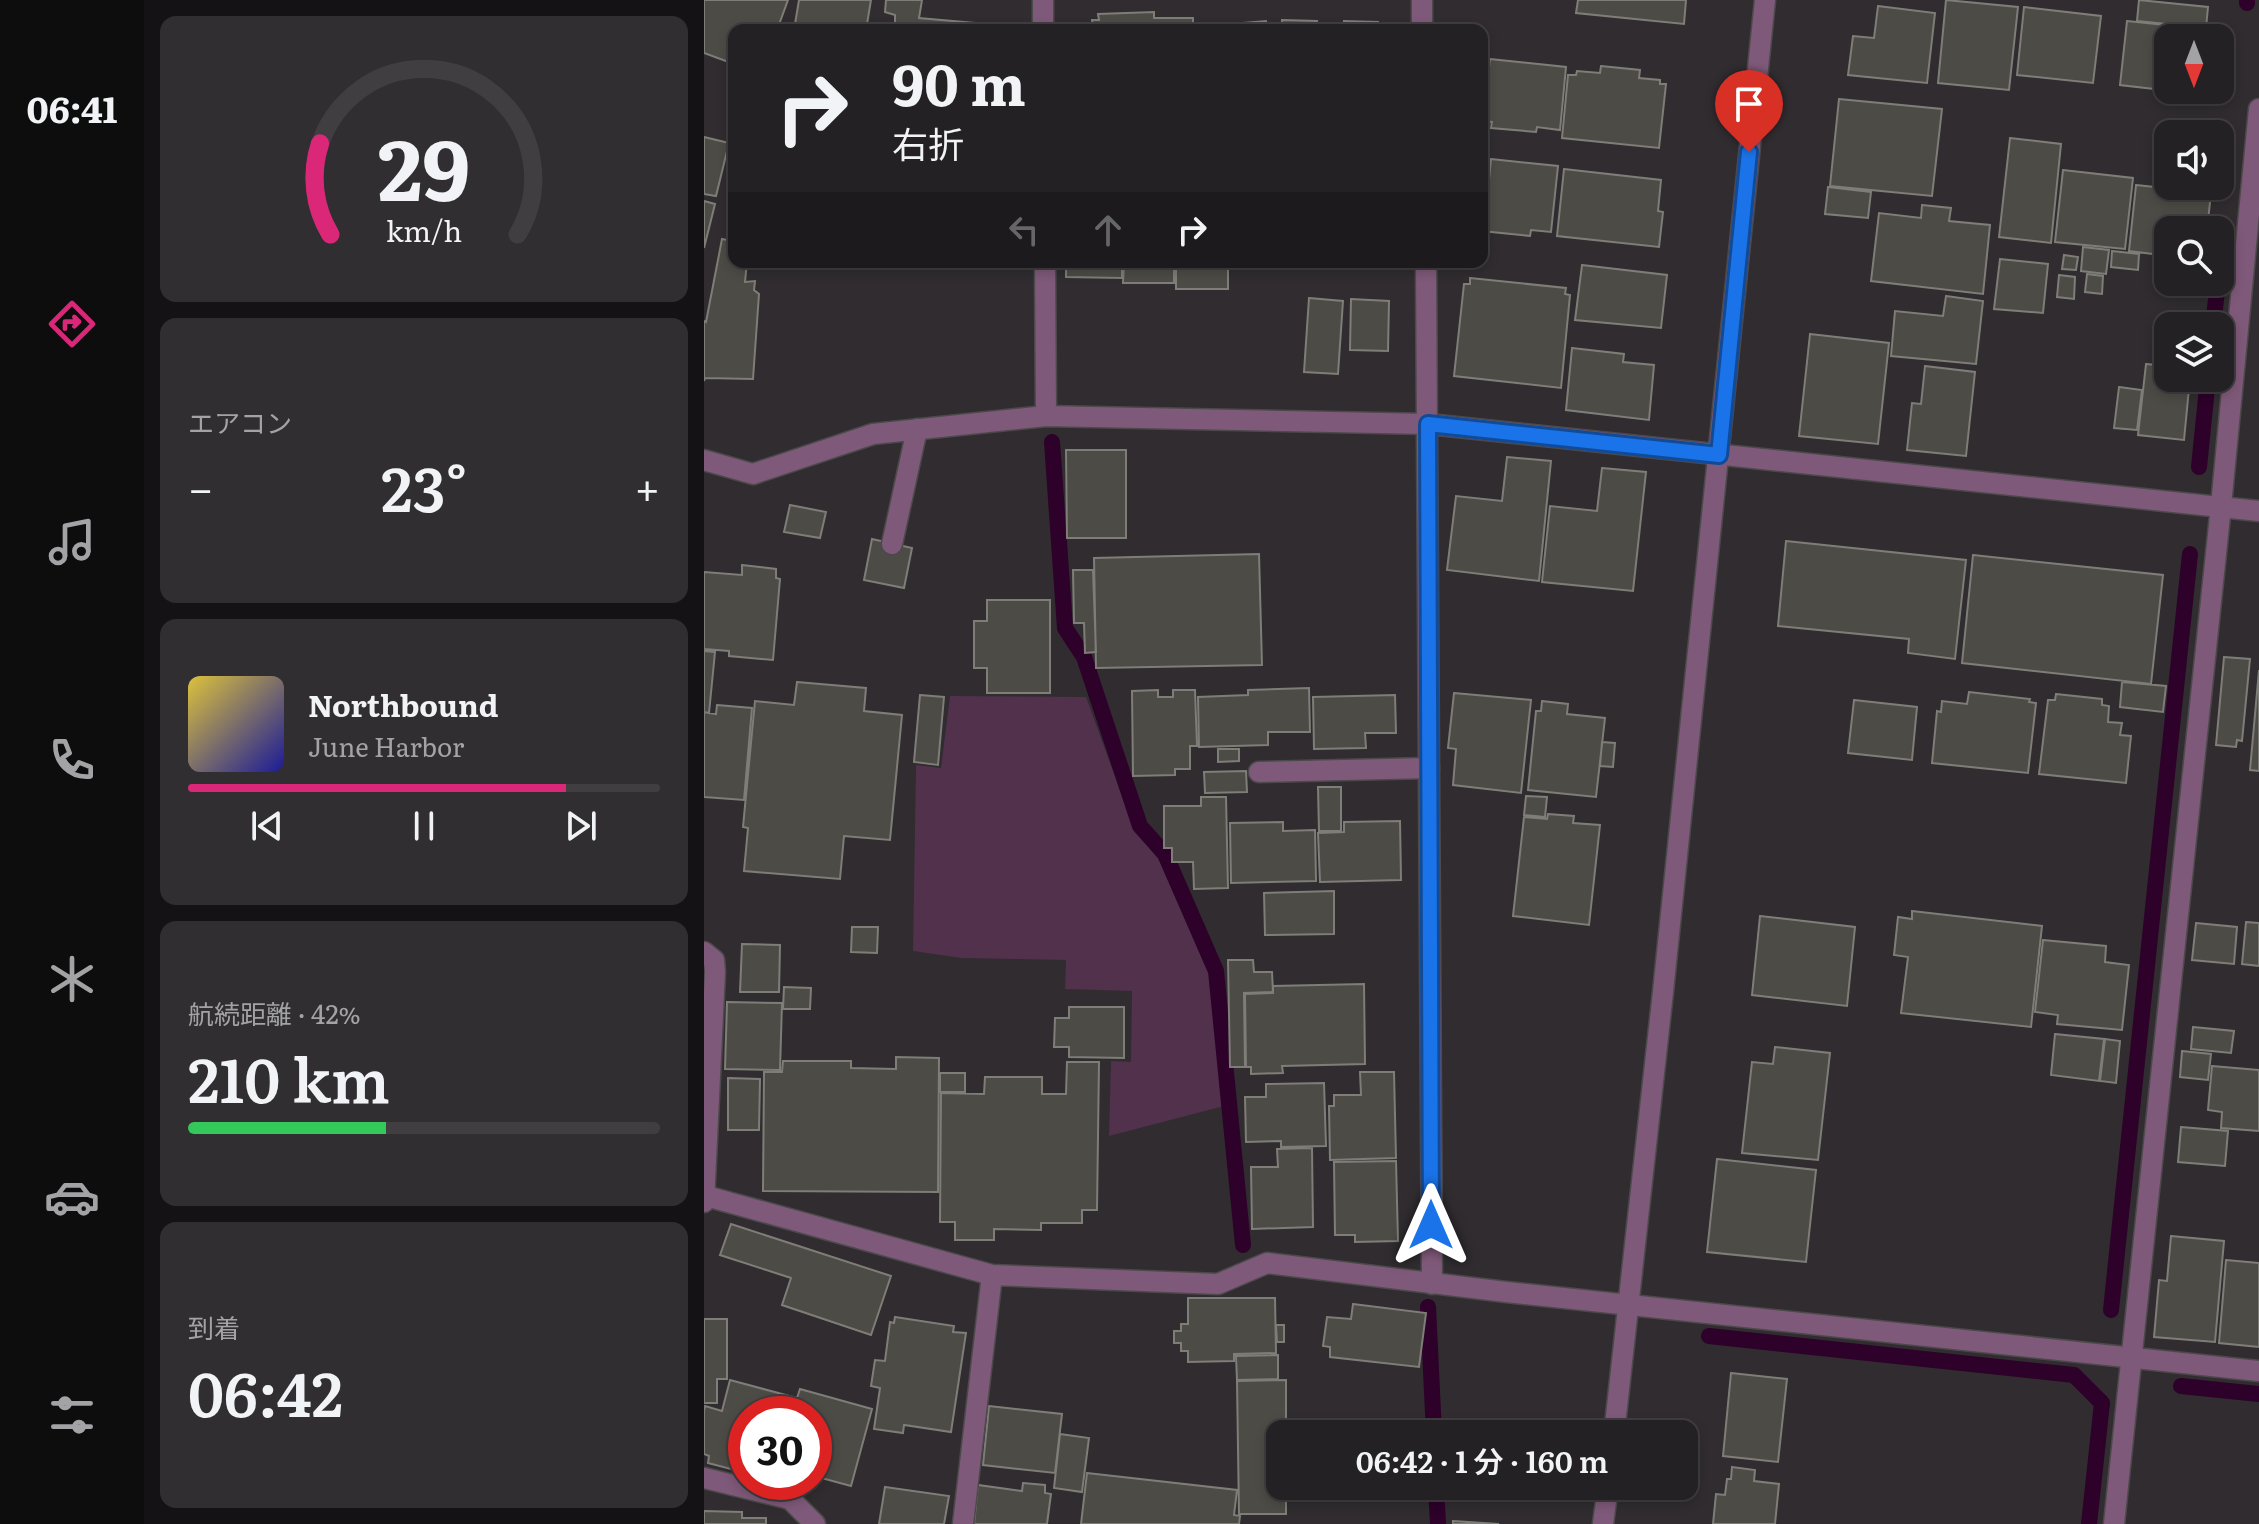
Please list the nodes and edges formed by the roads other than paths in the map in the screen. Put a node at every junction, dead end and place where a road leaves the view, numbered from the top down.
1 (1043, 0) edge
2 (1422, 0) edge
3 (1765, 0) edge
4 (1043, 24) edge
5 (1422, 24) edge
6 (2259, 109) edge
7 (1045, 268) edge
8 (1426, 268) edge
9 (1046, 416) junction
10 (1428, 424) junction
11 (917, 429) junction
12 (1719, 455) junction
13 (704, 460) edge
14 (2221, 506) junction
15 (2259, 511) edge
16 (892, 544) dead end
17 (1429, 768) junction
18 (1259, 772) dead end
19 (704, 952) edge
20 (705, 1199) edge
21 (992, 1275) junction
22 (1432, 1284) junction
23 (1629, 1305) junction
24 (2132, 1358) junction
25 (2259, 1371) edge
26 (1616, 1420) edge
27 (704, 1478) edge
28 (1606, 1500) edge
29 (815, 1524) edge
30 (963, 1524) edge
31 (1603, 1524) edge
32 (2114, 1524) edge

1 - 4 street
2 - 5 street
3 - 12 street
6 - 14 street
7 - 9 street
8 - 10 street
9 - 10 street
9 - 11 street
10 - 12 street
10 - 17 street
11 - 13 street
11 - 16 street
12 - 14 street
12 - 23 street
14 - 15 street
14 - 24 street
17 - 18 street
17 - 22 street
19 - 20 street
20 - 21 street
21 - 22 street
21 - 30 street
22 - 23 street
23 - 24 street
23 - 26 street
24 - 25 street
24 - 32 street
27 - 29 street
28 - 31 street

